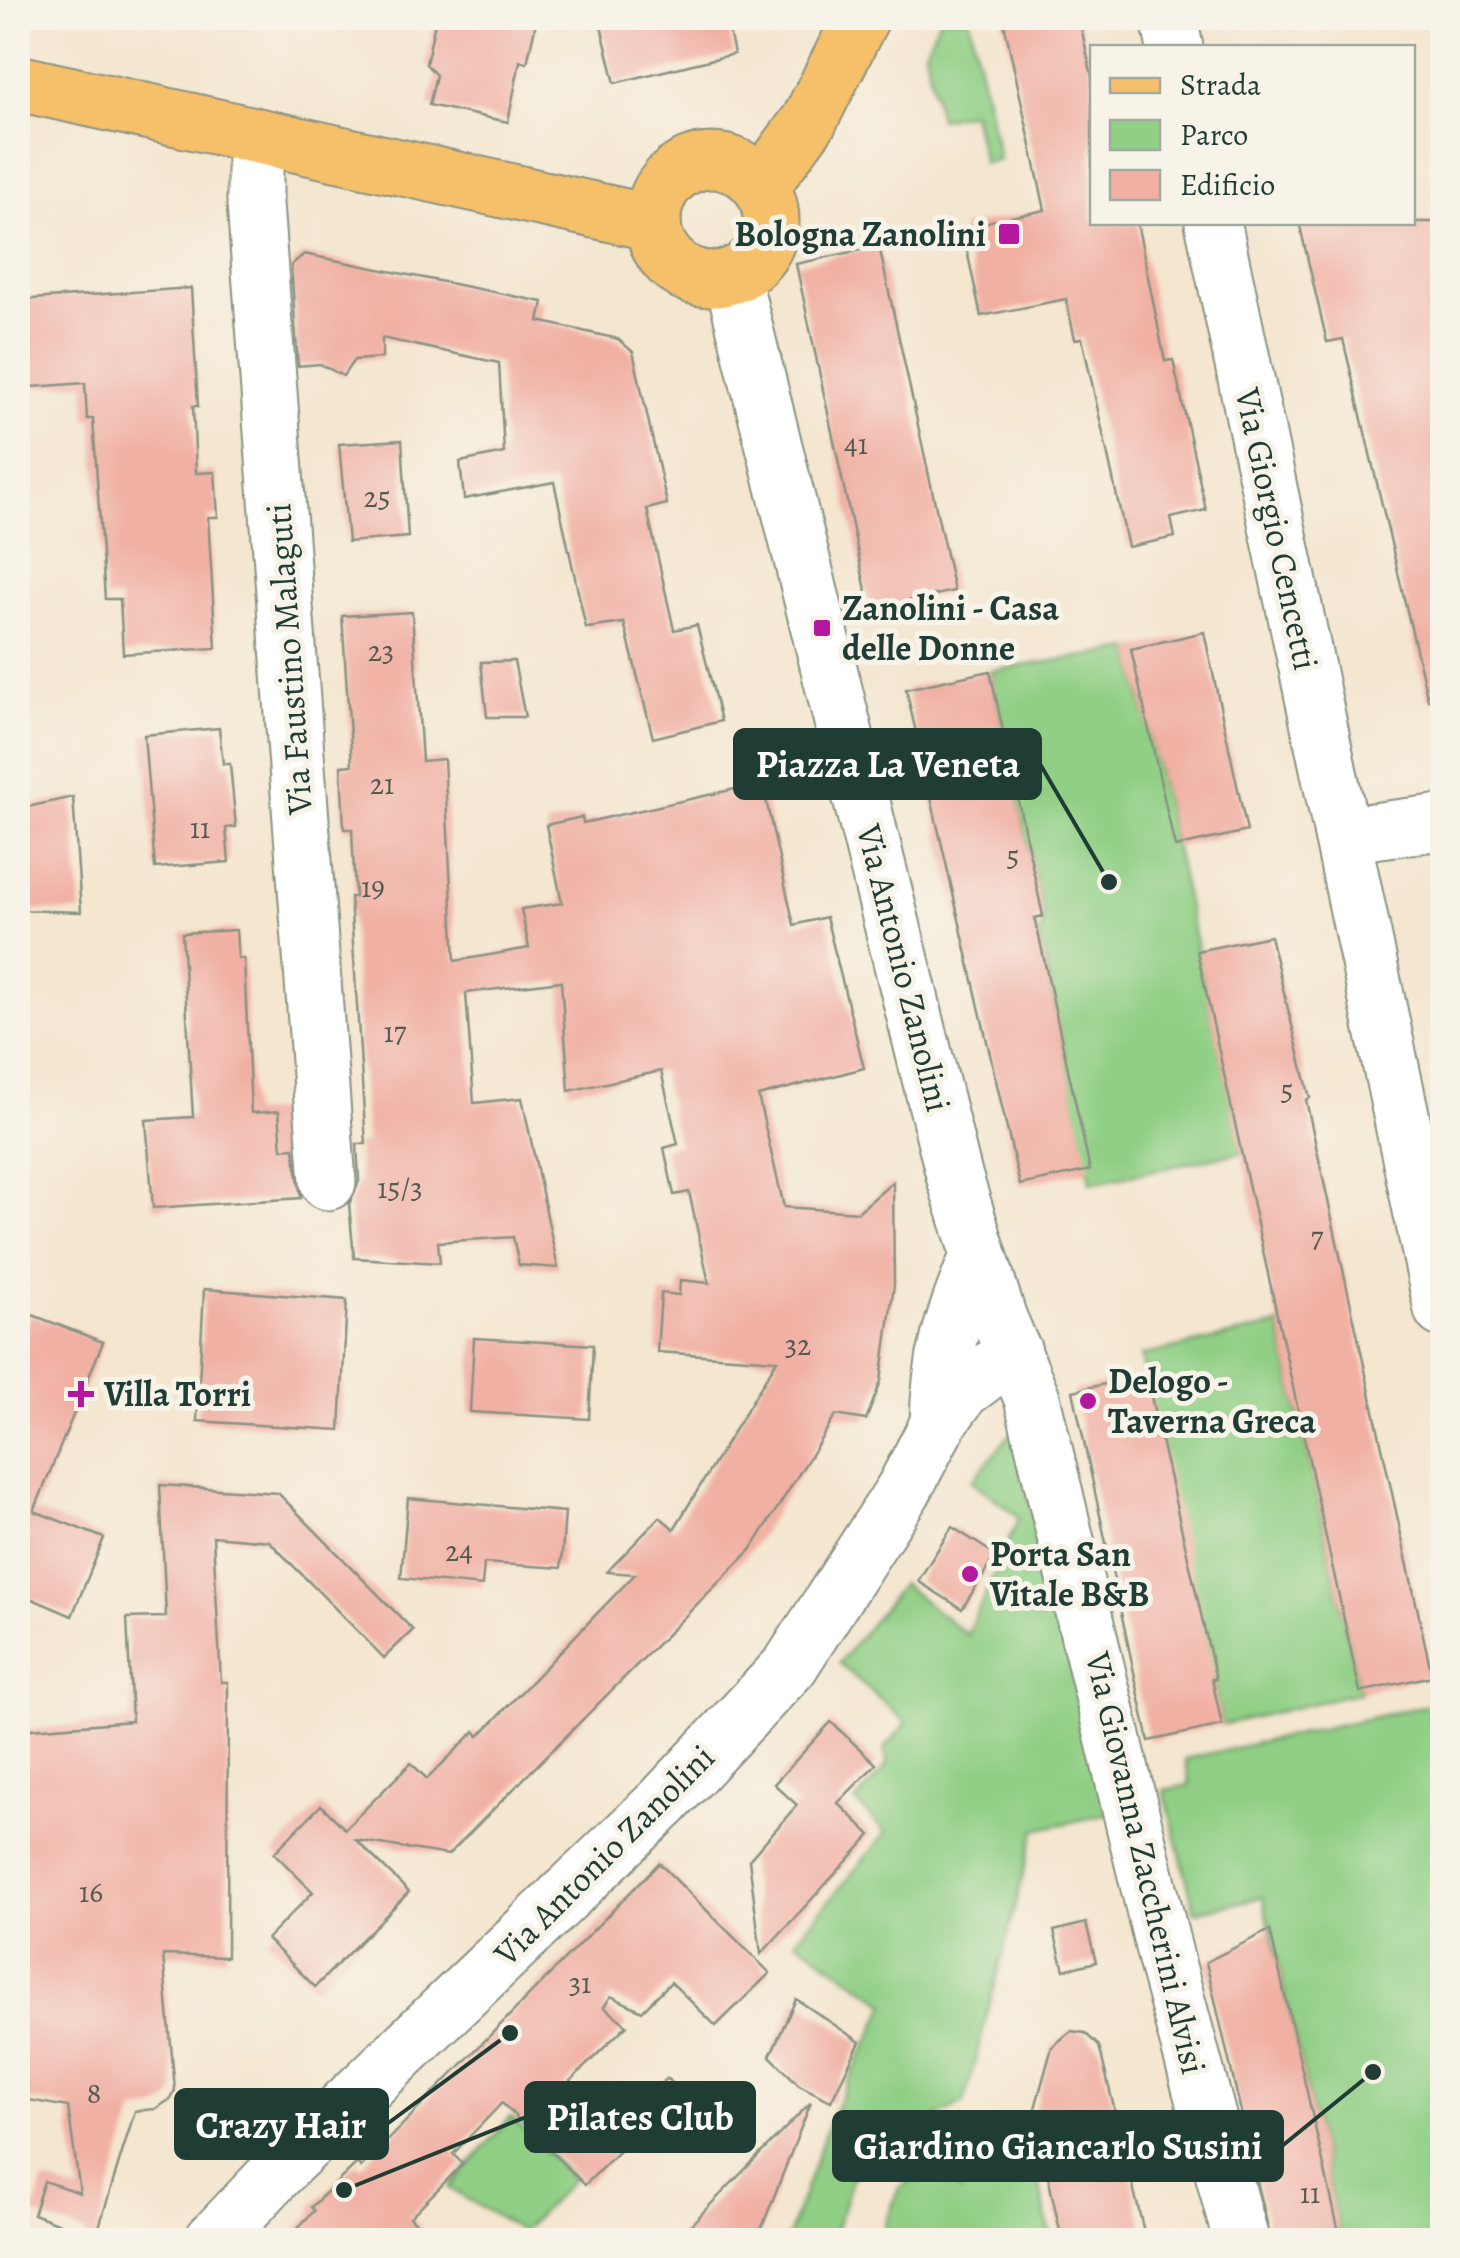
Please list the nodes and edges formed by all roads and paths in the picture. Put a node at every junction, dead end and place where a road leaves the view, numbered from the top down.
1 (861, 18) edge
2 (1169, 18) edge
3 (1175, 45) edge
4 (18, 83) edge
5 (255, 136) junction
6 (761, 186) junction
7 (652, 223) junction
8 (1214, 225) edge
9 (732, 276) junction
10 (1442, 822) edge
11 (1342, 835) junction
12 (328, 1182) dead end
13 (978, 1258) junction
14 (1442, 1309) edge
15 (1014, 1352) junction
16 (938, 1424) junction
17 (213, 2240) edge
18 (1242, 2240) edge

1 - 6 main road
2 - 3 street
4 - 5 main road
5 - 7 main road
5 - 12 street, Via Faustino Malaguti
6 - 7 main road
6 - 9 main road
7 - 9 main road
8 - 11 street, Via Giorgio Cencetti
9 - 13 street, Via Antonio Zanolini
10 - 11 street
11 - 14 street, Via Giorgio Cencetti
13 - 15 street, Via Giovanna Zaccherini Alvisi
13 - 16 street, Via Antonio Zanolini
15 - 16 street, Via Antonio Zanolini
15 - 18 street, Via Giovanna Zaccherini Alvisi
16 - 17 street, Via Antonio Zanolini

